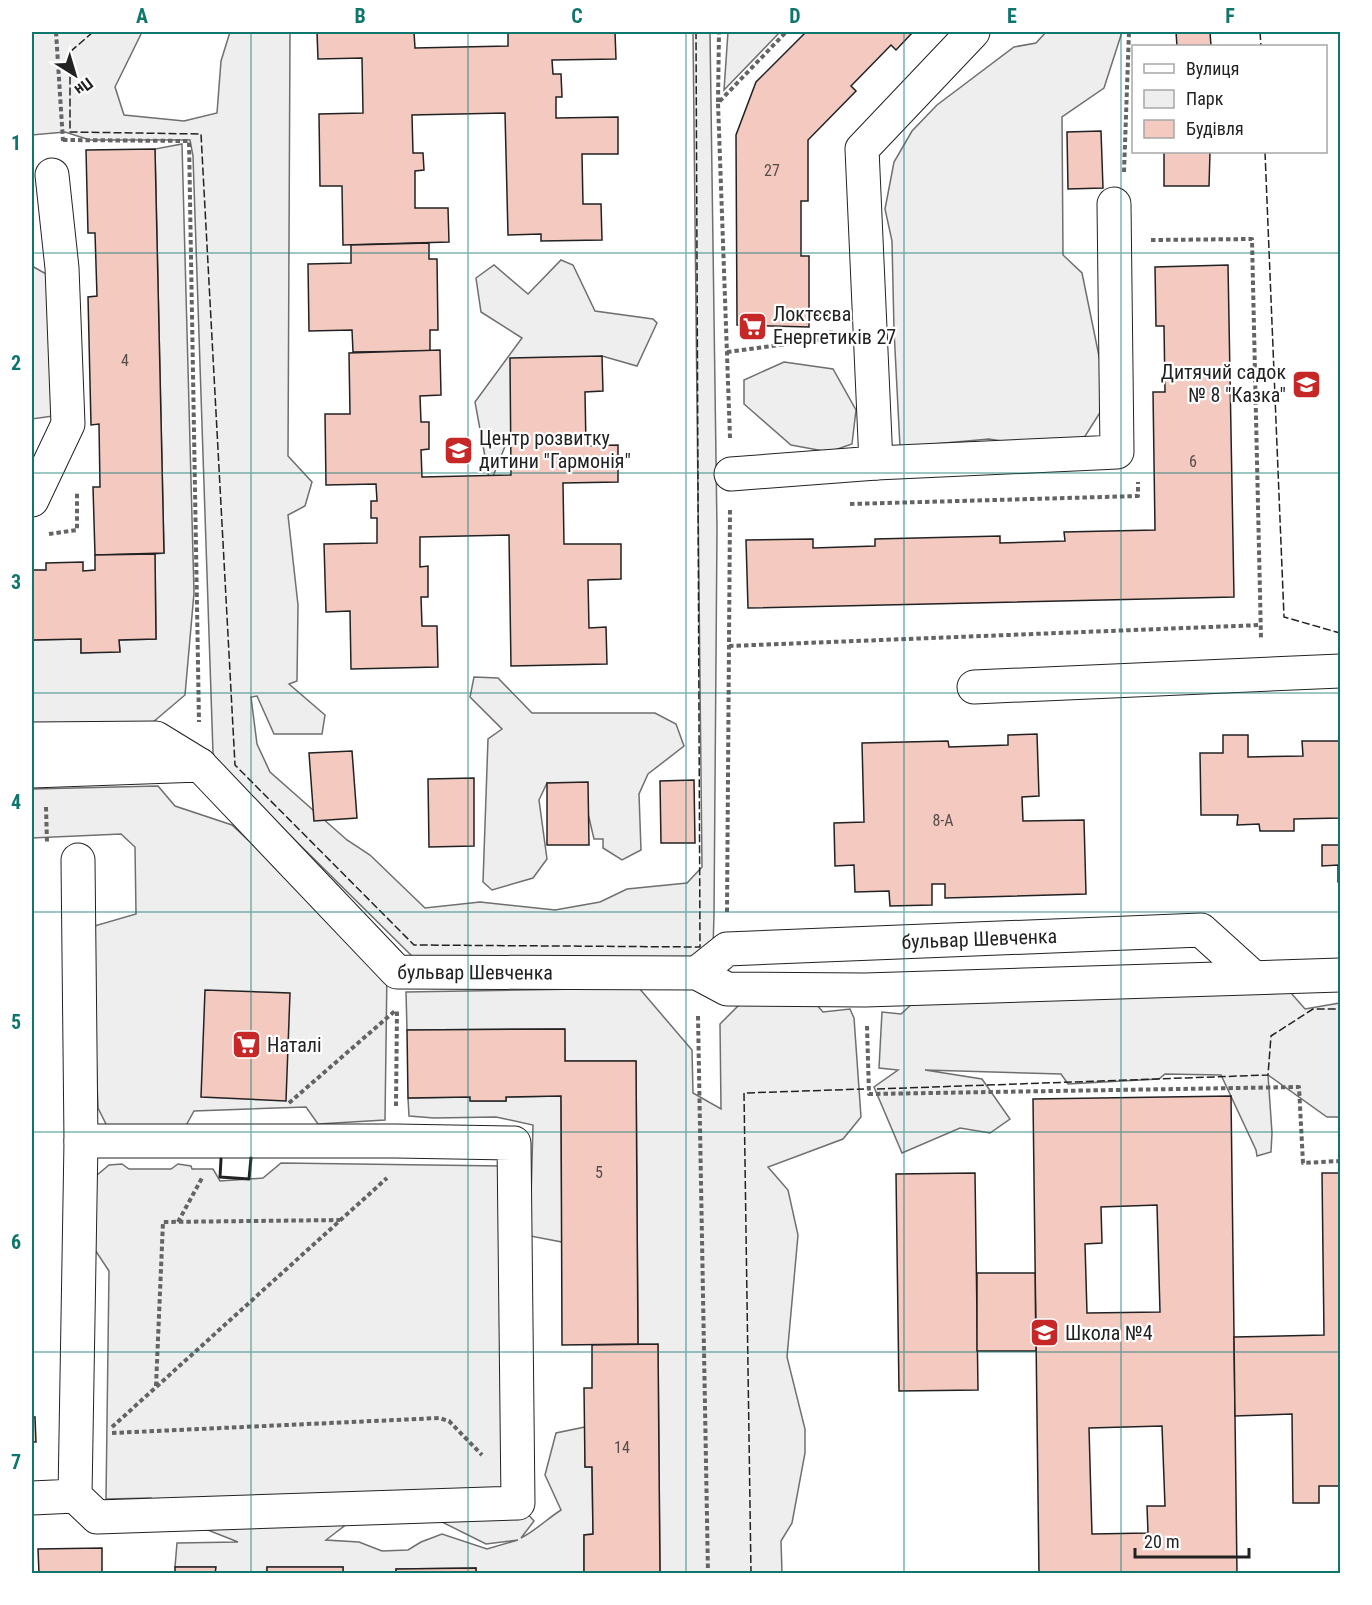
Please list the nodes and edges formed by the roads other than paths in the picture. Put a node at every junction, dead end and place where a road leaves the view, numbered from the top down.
1 (973, 32) edge
2 (52, 175) dead end
3 (1119, 191) road end
4 (876, 462) junction
5 (731, 474) dead end
6 (32, 500) edge
7 (1341, 671) edge
8 (974, 687) dead end
9 (32, 739) edge
10 (200, 765) junction
11 (32, 771) edge
12 (78, 860) dead end
13 (697, 973) junction
14 (1341, 975) edge
15 (1253, 977) junction
16 (81, 1141) junction
17 (75, 1496) junction
18 (32, 1498) edge

1 - 4 street
2 - 6 street
3 - 4 street
4 - 5 street
7 - 8 street
9 - 10 street, бульвар Шевченка
10 - 11 street
10 - 13 street, бульвар Шевченка
12 - 16 street
13 - 15 street, бульвар Шевченка
13 - 15 street, бульвар Шевченка
14 - 15 street, бульвар Шевченка
16 - 17 street
16 - 17 street
17 - 18 street

